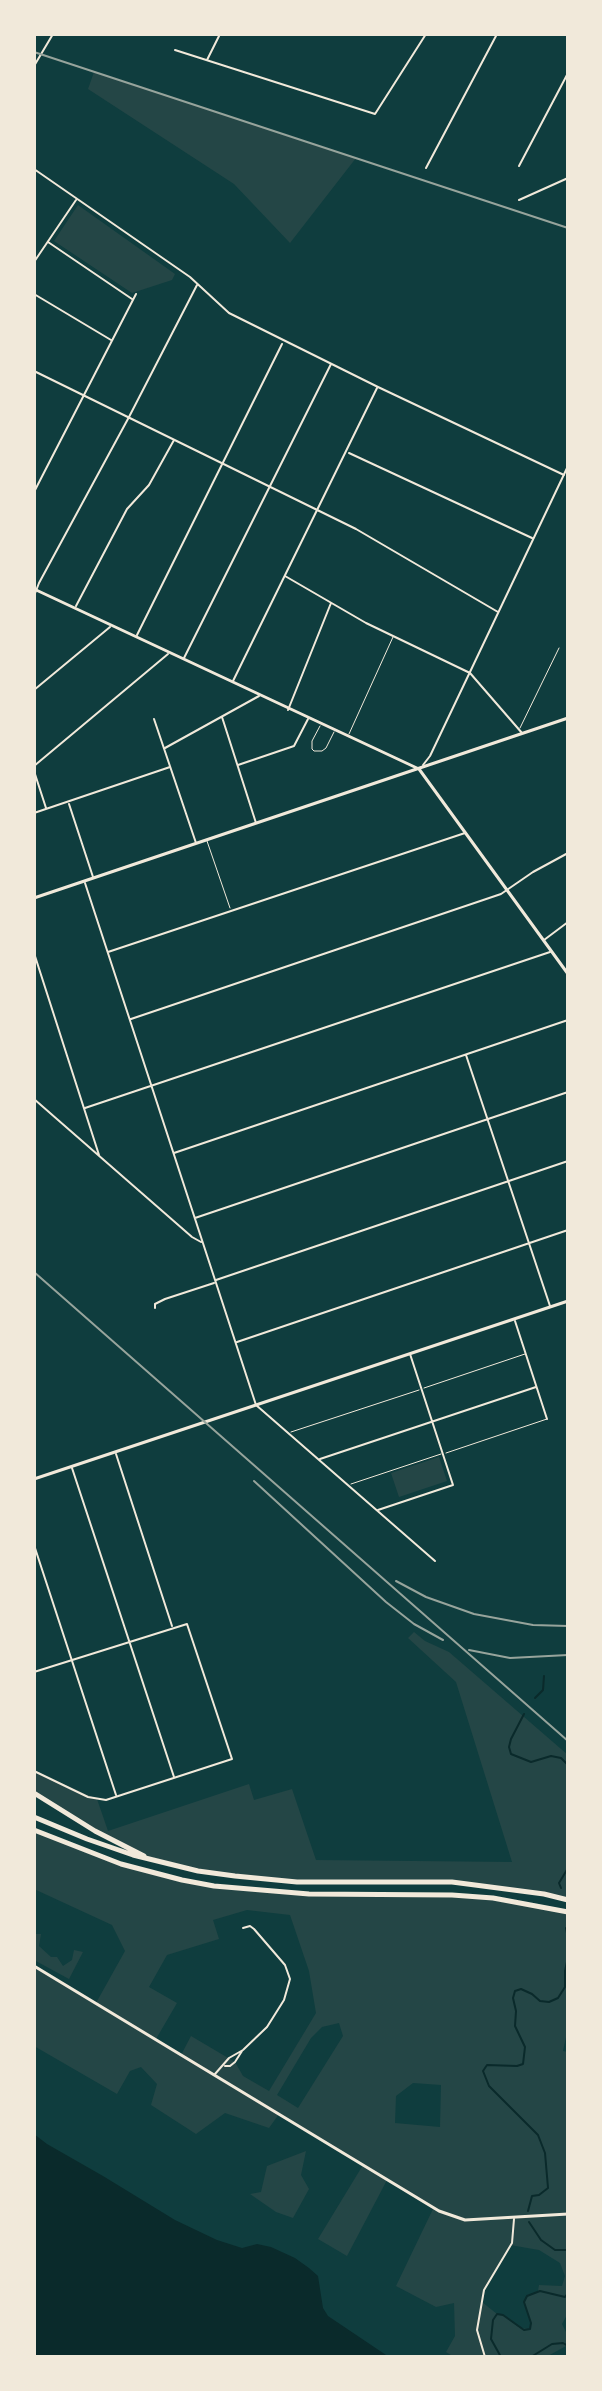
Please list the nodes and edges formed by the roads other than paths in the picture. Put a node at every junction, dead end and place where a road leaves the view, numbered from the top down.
1 (53, 34) edge
2 (220, 34) edge
3 (426, 34) edge
4 (497, 34) edge
5 (175, 50) dead end
6 (207, 61) junction
7 (34, 66) edge
8 (568, 73) edge
9 (519, 166) dead end
10 (426, 168) dead end
11 (34, 170) edge
12 (568, 178) edge
13 (77, 199) junction
14 (519, 200) dead end
15 (48, 242) junction
16 (34, 262) edge
17 (198, 284) junction
18 (34, 294) edge
19 (136, 294) dead end
20 (133, 300) junction
21 (112, 341) junction
22 (283, 341) junction
23 (331, 364) junction
24 (34, 371) edge
25 (378, 387) junction
26 (85, 394) junction
27 (129, 417) junction
28 (175, 439) junction
29 (347, 452) junction
30 (223, 463) junction
31 (568, 466) edge
32 (564, 475) junction
33 (270, 486) junction
34 (34, 492) edge
35 (318, 510) junction
36 (533, 539) junction
37 (285, 576) junction
38 (36, 590) edge
39 (34, 596) edge
40 (332, 602) junction
41 (76, 607) junction
42 (498, 612) junction
43 (113, 625) junction
44 (137, 636) junction
45 (393, 637) junction
46 (559, 648) dead end
47 (171, 652) junction
48 (184, 659) junction
49 (470, 673) junction
50 (232, 682) junction
51 (34, 690) edge
52 (259, 696) junction
53 (288, 710) junction
54 (222, 717) junction
55 (309, 718) junction
56 (568, 718) edge
57 (154, 719) dead end
58 (321, 724) junction
59 (520, 728) junction
60 (334, 730) junction
61 (522, 734) junction
62 (348, 736) junction
63 (164, 749) junction
64 (237, 765) junction
65 (34, 766) edge
66 (170, 767) junction
67 (419, 769) junction
68 (34, 771) edge
69 (68, 802) junction
70 (47, 809) junction
71 (34, 813) edge
72 (256, 824) junction
73 (465, 833) junction
74 (207, 840) junction
75 (197, 844) junction
76 (568, 853) edge
77 (93, 878) junction
78 (84, 882) junction
79 (507, 890) junction
80 (34, 898) edge
81 (230, 911) junction
82 (568, 922) edge
83 (543, 940) junction
84 (107, 952) junction
85 (551, 952) junction
86 (34, 953) edge
87 (567, 972) edge
88 (129, 1019) junction
89 (568, 1020) edge
90 (466, 1055) junction
91 (151, 1086) junction
92 (568, 1092) edge
93 (34, 1099) edge
94 (85, 1108) junction
95 (488, 1119) junction
96 (173, 1153) junction
97 (100, 1156) junction
98 (568, 1161) edge
99 (509, 1181) junction
100 (194, 1218) junction
101 (568, 1230) edge
102 (202, 1243) junction
103 (530, 1243) junction
104 (216, 1281) junction
105 (568, 1301) edge
106 (551, 1307) junction
107 (155, 1308) dead end
108 (514, 1318) junction
109 (236, 1343) junction
110 (410, 1354) junction
111 (526, 1354) junction
112 (536, 1387) junction
113 (421, 1389) junction
114 (256, 1405) junction
115 (547, 1419) joint
116 (432, 1421) junction
117 (288, 1433) junction
118 (115, 1452) junction
119 (443, 1454) junction
120 (319, 1460) junction
121 (71, 1467) junction
122 (34, 1479) edge
123 (348, 1485) junction
124 (377, 1510) junction
125 (34, 1545) edge
126 (435, 1561) dead end
127 (173, 1628) junction
128 (130, 1641) junction
129 (73, 1660) junction
130 (34, 1672) edge
131 (34, 1771) edge
132 (174, 1778) junction
133 (34, 1793) edge
134 (117, 1796) junction
135 (34, 1817) edge
136 (34, 1830) edge
137 (156, 1861) junction
138 (568, 1900) edge
139 (568, 1912) edge
140 (243, 1928) dead end
141 (34, 1966) edge
142 (243, 2050) junction
143 (225, 2066) junction
144 (215, 2075) junction
145 (568, 2214) edge
146 (514, 2218) junction
147 (485, 2357) edge

1 - 7 street
2 - 6 street
3 - 6 street
4 - 10 street
5 - 6 street
8 - 9 street
11 - 13 street
12 - 14 street
13 - 15 street
13 - 17 street
15 - 16 street
15 - 20 street
17 - 22 street
17 - 27 street
18 - 21 street
19 - 20 street
20 - 21 street
21 - 26 street
22 - 23 street
22 - 30 street
23 - 25 street
23 - 33 street
24 - 26 street
25 - 29 street
25 - 32 street
26 - 27 street
26 - 34 street
27 - 28 street
27 - 38 street
28 - 30 street
28 - 41 street
29 - 35 street
29 - 36 street
30 - 33 street
30 - 44 street
31 - 32 street
32 - 36 street
33 - 35 street
33 - 48 street
35 - 37 street
35 - 42 street
36 - 42 street
37 - 40 street
37 - 50 street
38 - 39 street
38 - 41 street
40 - 45 street
40 - 53 street
41 - 43 street
42 - 49 street
43 - 44 street
43 - 51 street
44 - 47 street
45 - 49 street
45 - 62 lane
46 - 59 lane
47 - 48 street
47 - 65 street
48 - 50 street
49 - 59 street
49 - 67 street
50 - 52 street
52 - 53 street
52 - 54 street
53 - 55 street
54 - 63 street
54 - 64 street
55 - 58 street
55 - 64 street
56 - 61 street
57 - 63 street
58 - 60 street
58 - 60 lane
59 - 61 street
60 - 62 street
61 - 67 street
62 - 67 street
63 - 66 street
64 - 72 street
66 - 69 street
66 - 75 street
67 - 72 street
67 - 73 street
68 - 70 street
69 - 70 street
69 - 77 street
70 - 71 street
72 - 74 street
73 - 79 street
73 - 81 street
74 - 75 street
74 - 81 lane
75 - 77 street
76 - 79 street
77 - 78 street
78 - 80 street
78 - 84 street
79 - 83 street
79 - 88 street
81 - 84 street
82 - 83 street
83 - 85 street
84 - 88 street
85 - 87 street
85 - 91 street
86 - 94 street
88 - 91 street
89 - 90 street
90 - 95 street
90 - 96 street
91 - 94 street
91 - 96 street
92 - 95 street
93 - 97 street
94 - 97 street
95 - 99 street
95 - 100 street
96 - 100 street
97 - 102 street
98 - 99 street
99 - 103 street
99 - 104 street
100 - 102 street
101 - 103 street
102 - 104 street
103 - 106 street
103 - 109 street
104 - 107 street
104 - 109 street
105 - 106 street
106 - 108 street
108 - 110 street
108 - 111 street
109 - 114 street
110 - 113 street
110 - 114 street
111 - 112 street
111 - 113 lane
112 - 115 street
112 - 116 street
113 - 116 street
113 - 117 lane
114 - 117 street
114 - 118 street
115 - 119 lane
116 - 119 street
116 - 120 street
117 - 120 street
118 - 121 street
118 - 127 street
119 - 123 lane
119 - 124 street
120 - 123 street
121 - 122 street
121 - 128 street
123 - 124 street
124 - 126 street
125 - 129 street
127 - 128 street
127 - 132 street
128 - 129 street
128 - 132 street
129 - 130 street
129 - 134 street
131 - 134 street
132 - 134 street
133 - 137 highway
135 - 137 highway
136 - 139 highway
137 - 138 highway
140 - 142 street
141 - 144 street
142 - 143 street
142 - 143 street
143 - 144 street
144 - 146 street
145 - 146 street
146 - 147 street

